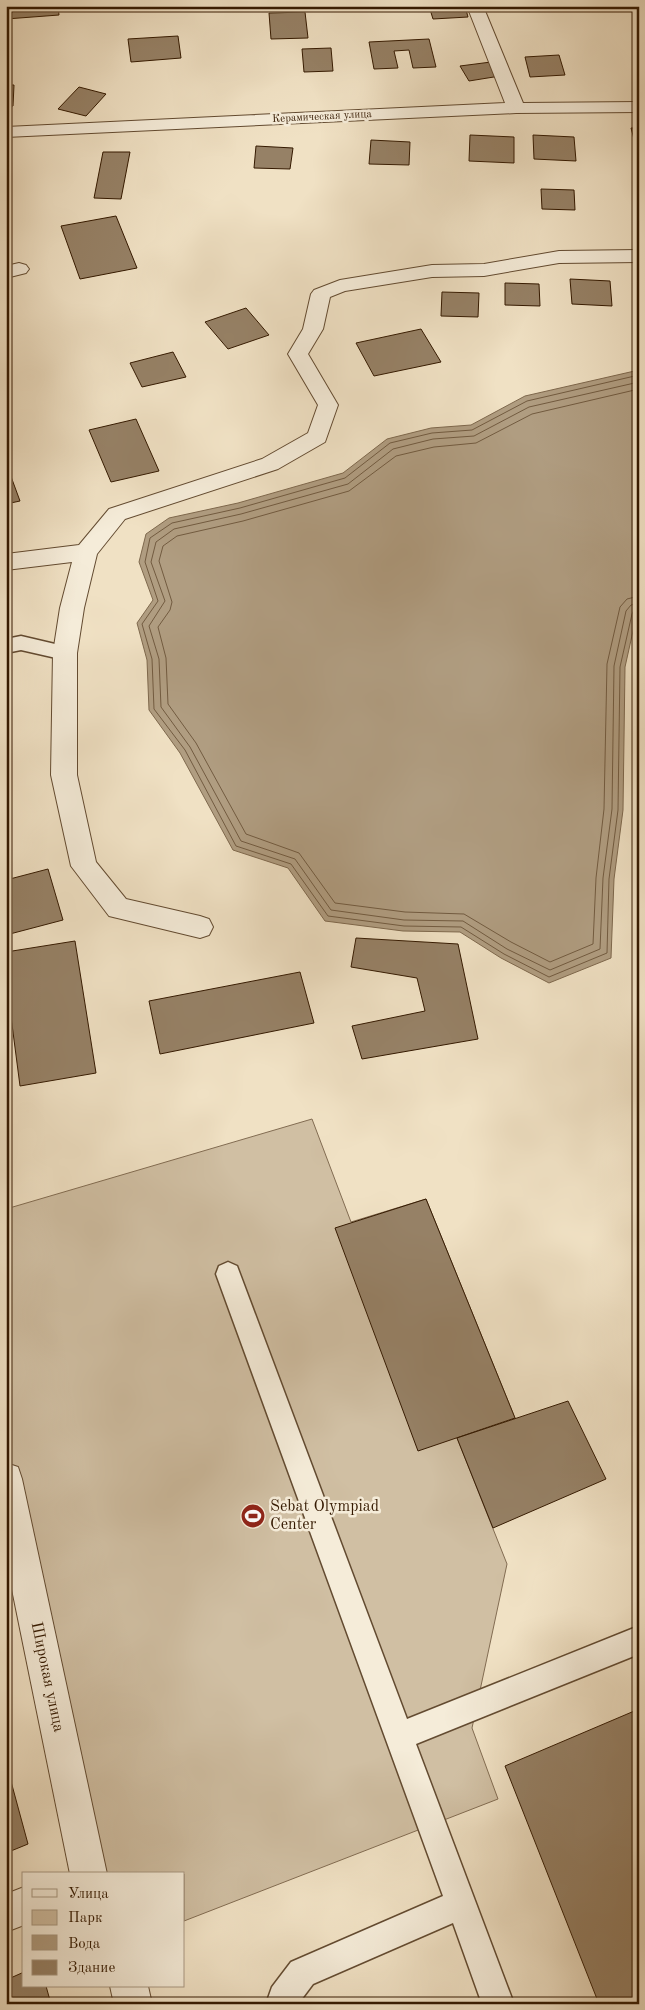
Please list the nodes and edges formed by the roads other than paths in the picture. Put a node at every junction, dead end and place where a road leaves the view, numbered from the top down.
1 (475, 6) edge
2 (639, 107) edge
3 (516, 108) junction
4 (6, 132) edge
5 (639, 256) edge
6 (86, 552) junction
7 (6, 562) edge
8 (6, 646) edge
9 (64, 653) junction
10 (200, 927) dead end
11 (228, 1274) dead end
12 (6, 1479) edge
13 (639, 1640) edge
14 (398, 1736) junction
15 (88, 1872) edge
16 (460, 1904) junction
17 (22, 1907) edge
18 (6, 1913) edge
19 (129, 1988) edge
20 (133, 2004) edge
21 (282, 2004) edge
22 (498, 2004) edge

1 - 3 street
2 - 3 street, Керамическая улица
3 - 4 street, Керамическая улица
5 - 6 street
6 - 7 street
6 - 9 street
8 - 9 lane
9 - 10 street
11 - 14 lane
12 - 15 street, Широкая улица
13 - 14 lane
14 - 16 lane
16 - 21 lane
16 - 22 lane
17 - 18 street
19 - 20 street

